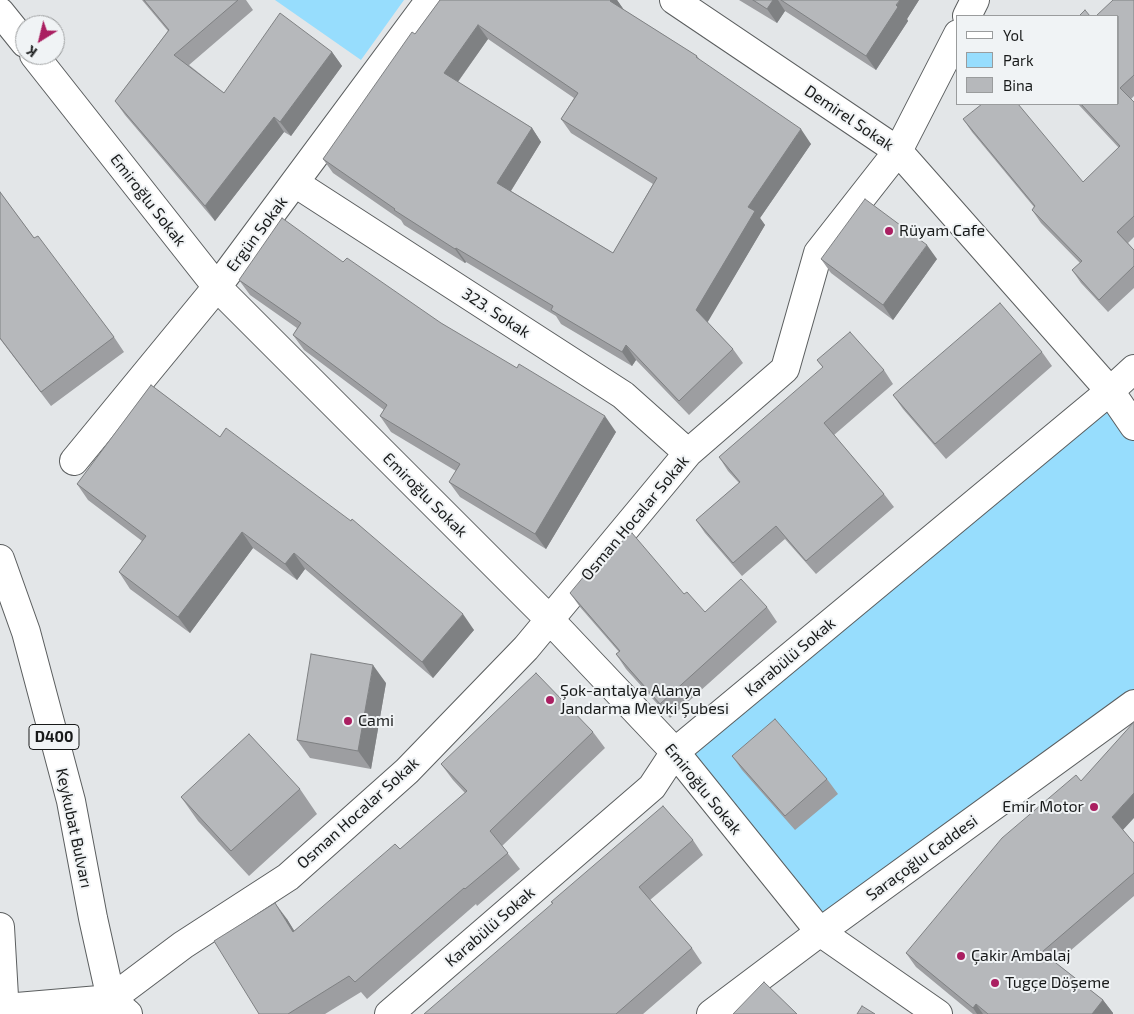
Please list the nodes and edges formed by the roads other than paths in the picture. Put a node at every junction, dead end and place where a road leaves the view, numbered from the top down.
1 (9, 0) edge
2 (430, 0) edge
3 (674, 0) edge
4 (975, 0) edge
5 (0, 4) edge
6 (0, 12) edge
7 (968, 15) edge
8 (15, 31) edge
9 (956, 38) edge
10 (42, 65) edge
11 (898, 151) junction
12 (295, 183) junction
13 (217, 287) junction
14 (1134, 369) edge
15 (1110, 392) junction
16 (1134, 426) edge
17 (688, 453) junction
18 (74, 461) dead end
19 (0, 559) edge
20 (550, 620) junction
21 (1134, 704) edge
22 (675, 752) junction
23 (0, 927) edge
24 (820, 932) junction
25 (117, 1009) edge
26 (5, 1011) edge
27 (389, 1014) edge
28 (711, 1014) edge
29 (938, 1014) edge

1 - 5 main road
2 - 12 main road, Ergün Sokak
3 - 11 main road, Demirel Sokak
4 - 7 main road
6 - 8 main road
9 - 11 main road, Osman Hocalar Sokak
10 - 13 main road, Emiroğlu Sokak
11 - 15 main road, Demirel Sokak
11 - 17 main road, Osman Hocalar Sokak
12 - 13 main road, Ergün Sokak
12 - 17 main road, 323. Sokak
13 - 18 main road, Ergün Sokak
13 - 20 main road, Emiroğlu Sokak
14 - 15 main road, Karabülü Sokak
15 - 16 main road, Demirel Sokak
15 - 22 main road, Karabülü Sokak
17 - 20 main road, Osman Hocalar Sokak
19 - 25 main road, Keykubat Bulvarı / D400
20 - 22 main road, Emiroğlu Sokak
20 - 25 main road, Osman Hocalar Sokak
21 - 24 main road, Saraçoğlu Caddesi
22 - 24 main road, Emiroğlu Sokak
22 - 27 main road, Karabülü Sokak
23 - 26 main road
24 - 28 main road, Saraçoğlu Caddesi
24 - 29 main road, Emiroğlu Sokak
25 - 26 main road

